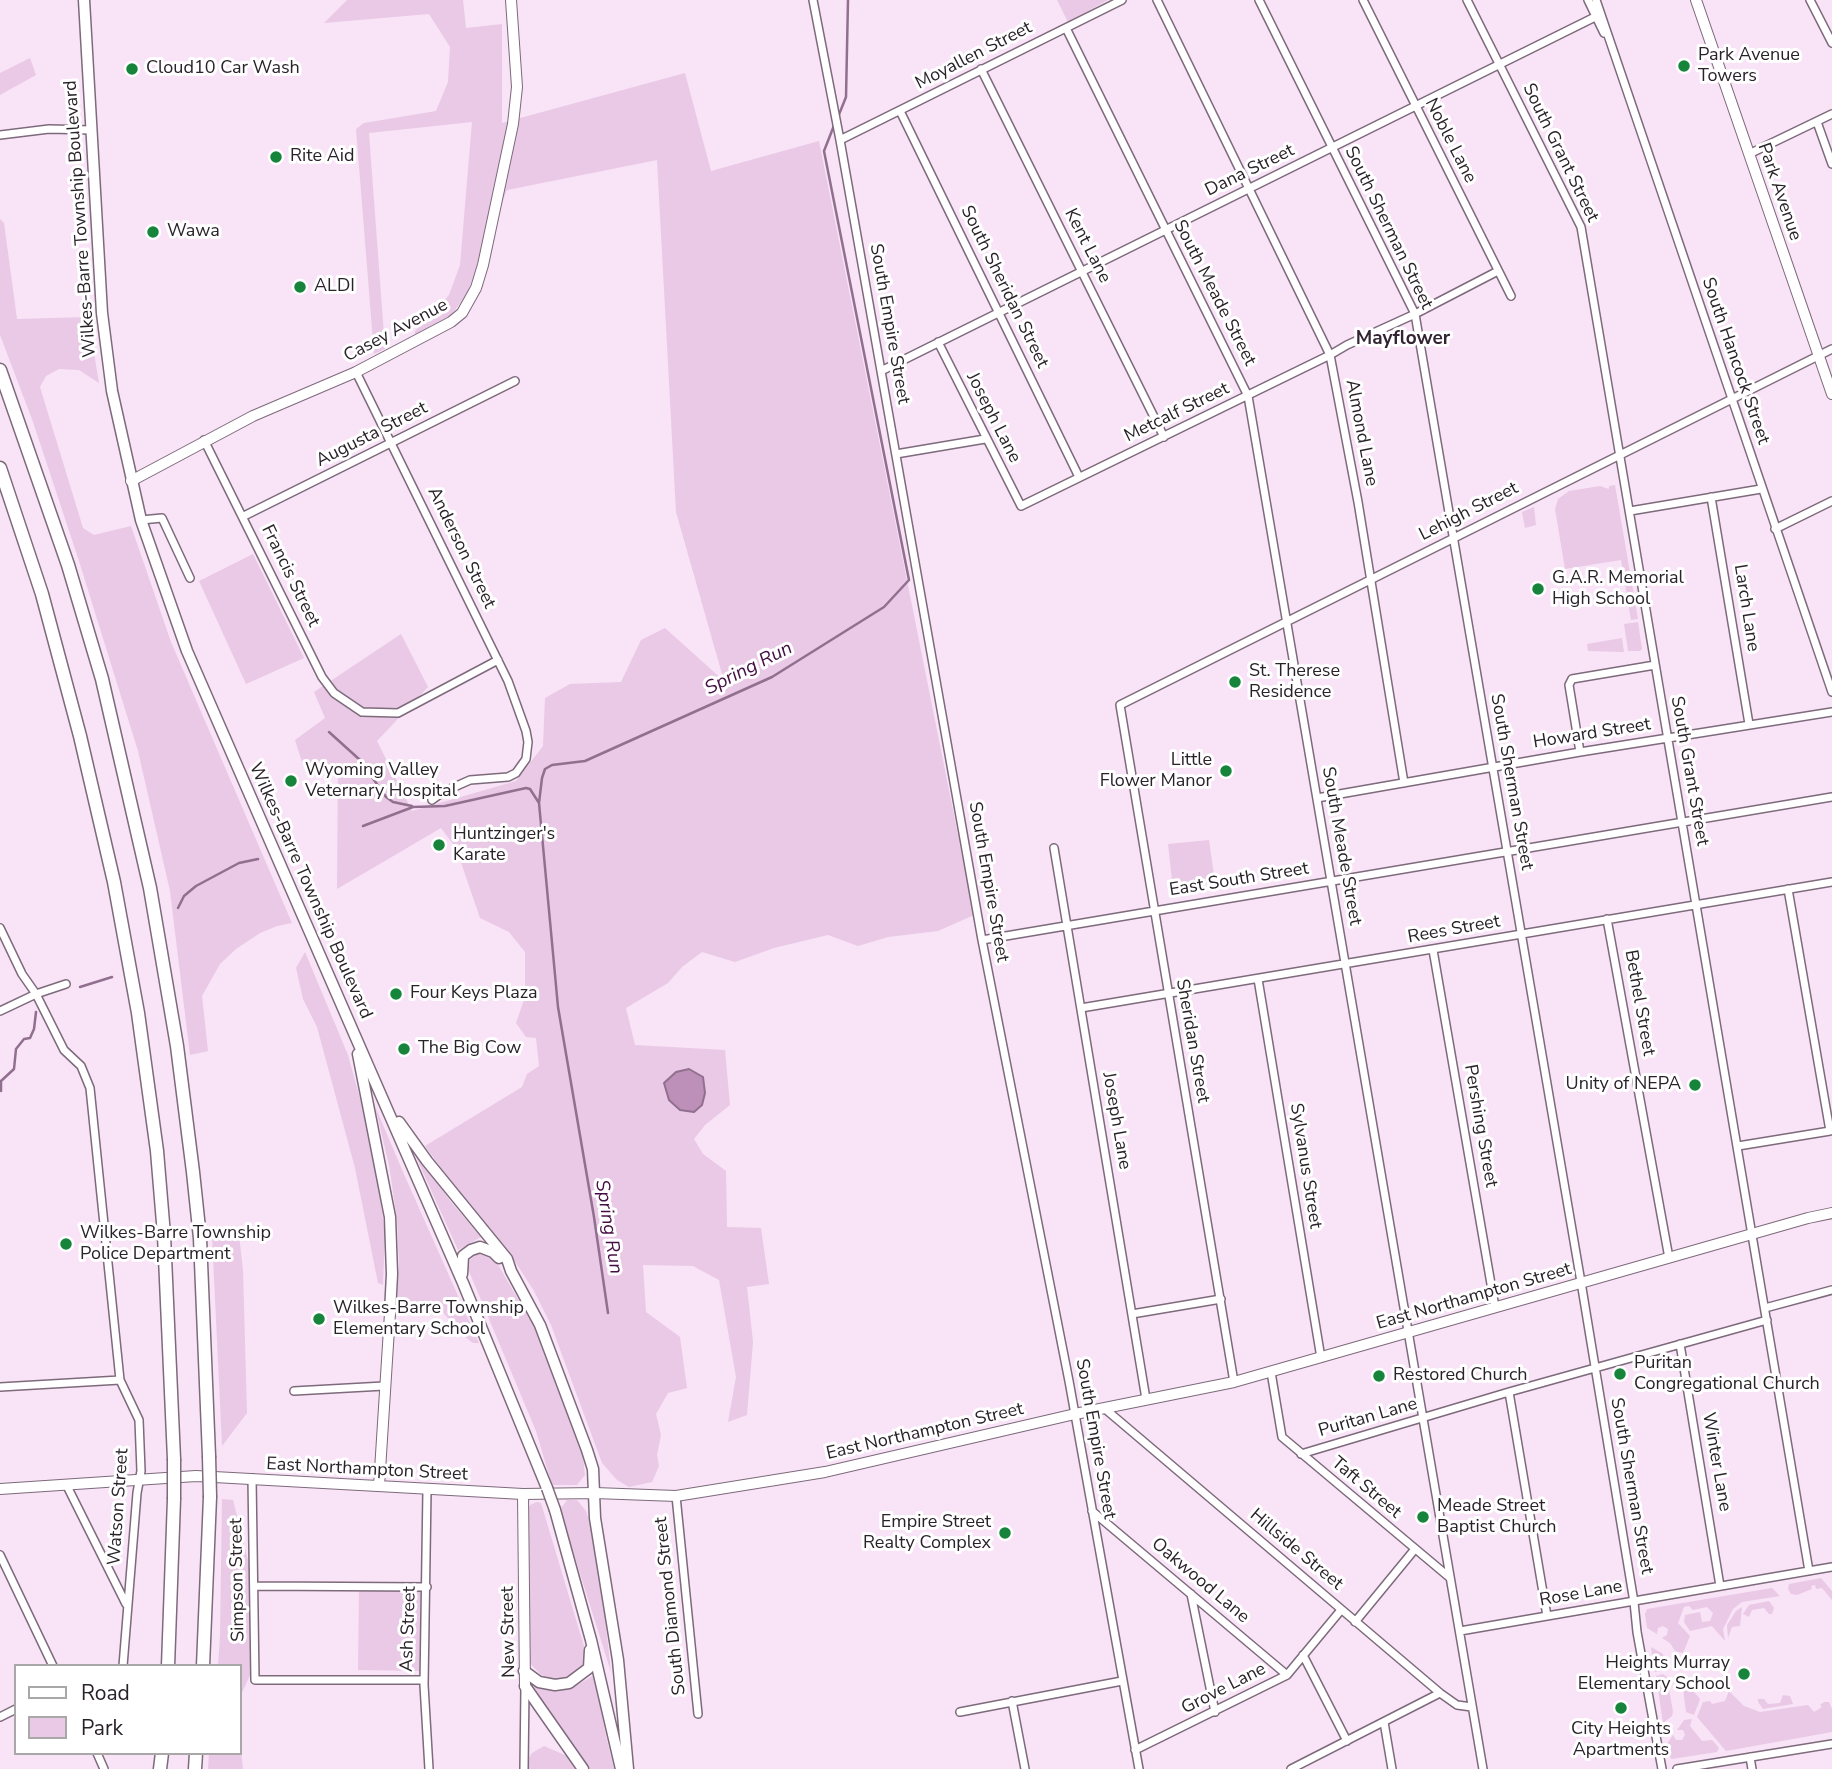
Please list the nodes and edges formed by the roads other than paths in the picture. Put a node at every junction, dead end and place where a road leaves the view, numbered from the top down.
1 (84, 0) edge
2 (511, 0) edge
3 (813, 0) edge
4 (1122, 0) edge
5 (1157, 0) edge
6 (1259, 0) edge
7 (1363, 0) edge
8 (1467, 0) edge
9 (1588, 0) edge
10 (1596, 0) edge
11 (1696, 0) edge
12 (1810, 0) edge
13 (1595, 17) junction
14 (1066, 28) junction
15 (1608, 40) junction
16 (1832, 43) edge
17 (1500, 65) junction
18 (981, 69) junction
19 (1415, 107) junction
20 (900, 111) junction
21 (1832, 114) edge
22 (1817, 122) junction
23 (91, 130) junction
24 (0, 135) edge
25 (840, 140) junction
26 (1333, 148) junction
27 (1749, 154) junction
28 (1832, 164) edge
29 (1248, 188) junction
30 (1164, 229) junction
31 (1083, 271) junction
32 (1497, 271) junction
33 (1511, 296) dead end
34 (999, 313) junction
35 (1415, 314) junction
36 (938, 342) junction
37 (1832, 349) edge
38 (1331, 355) junction
39 (1819, 355) junction
40 (0, 370) edge
41 (881, 371) junction
42 (356, 372) junction
43 (515, 381) dead end
44 (1832, 394) edge
45 (1248, 396) junction
46 (1731, 400) junction
47 (1164, 437) junction
48 (985, 439) junction
49 (204, 440) junction
50 (392, 443) junction
51 (896, 454) junction
52 (1620, 454) junction
53 (0, 468) edge
54 (1079, 477) junction
55 (131, 481) junction
56 (1761, 489) junction
57 (1711, 497) junction
58 (1832, 501) edge
59 (1021, 506) joint
60 (1630, 511) junction
61 (244, 516) junction
62 (141, 520) junction
63 (1775, 528) junction
64 (1454, 537) junction
65 (190, 578) dead end
66 (1371, 579) junction
67 (1286, 621) junction
68 (498, 660) junction
69 (1655, 665) junction
70 (1832, 692) edge
71 (1120, 705) joint
72 (1832, 712) edge
73 (1749, 724) junction
74 (1667, 738) junction
75 (1580, 752) junction
76 (1492, 767) junction
77 (1405, 783) junction
78 (1832, 797) edge
79 (1317, 798) junction
80 (432, 800) dead end
81 (1682, 822) junction
82 (1054, 848) dead end
83 (1507, 851) junction
84 (1331, 881) junction
85 (1832, 882) edge
86 (1788, 889) junction
87 (1695, 904) junction
88 (1155, 910) junction
89 (1607, 919) junction
90 (1067, 925) junction
91 (0, 928) edge
92 (1521, 934) junction
93 (982, 940) junction
94 (1433, 950) junction
95 (1346, 964) junction
96 (1258, 979) junction
97 (66, 984) dead end
98 (36, 994) junction
99 (1168, 994) junction
100 (1081, 1008) junction
101 (0, 1012) edge
102 (355, 1037) junction
103 (389, 1112) junction
104 (1738, 1146) junction
105 (1832, 1213) edge
106 (1753, 1233) junction
107 (1669, 1258) junction
108 (511, 1270) junction
109 (1581, 1282) junction
110 (463, 1283) junction
111 (1832, 1290) edge
112 (1221, 1299) junction
113 (1495, 1307) junction
114 (1765, 1308) junction
115 (390, 1313) joint
116 (1132, 1314) junction
117 (1767, 1320) junction
118 (1408, 1333) junction
119 (1680, 1344) junction
120 (1321, 1358) junction
121 (1595, 1368) junction
122 (1271, 1372) junction
123 (120, 1380) junction
124 (1234, 1381) junction
125 (0, 1387) edge
126 (384, 1387) junction
127 (294, 1391) dead end
128 (1509, 1392) junction
129 (1146, 1399) junction
130 (1104, 1408) junction
131 (1075, 1414) junction
132 (1423, 1418) junction
133 (1301, 1454) junction
134 (252, 1478) junction
135 (139, 1481) junction
136 (67, 1486) junction
137 (379, 1486) junction
138 (0, 1489) edge
139 (427, 1490) junction
140 (595, 1493) junction
141 (523, 1494) junction
142 (676, 1496) junction
143 (1092, 1511) junction
144 (1415, 1549) junction
145 (0, 1555) edge
146 (1832, 1567) edge
147 (1809, 1572) junction
148 (1450, 1578) junction
149 (255, 1586) junction
150 (1720, 1586) junction
151 (427, 1587) junction
152 (1191, 1594) junction
153 (1634, 1602) junction
154 (127, 1606) junction
155 (1342, 1610) junction
156 (1547, 1616) junction
157 (1355, 1622) junction
158 (1460, 1631) junction
159 (591, 1640) junction
160 (1303, 1655) junction
161 (52, 1664) edge
162 (123, 1664) edge
163 (168, 1664) edge
164 (203, 1664) edge
165 (524, 1671) junction
166 (1287, 1675) junction
167 (424, 1679) junction
168 (1122, 1681) junction
169 (525, 1686) junction
170 (1440, 1693) junction
171 (1012, 1701) junction
172 (1472, 1706) junction
173 (960, 1712) dead end
174 (1215, 1712) junction
175 (698, 1714) dead end
176 (1384, 1722) junction
177 (1347, 1741) junction
178 (1832, 1744) edge
179 (1135, 1751) junction
180 (1750, 1756) junction
181 (1308, 1765) edge
182 (429, 1769) edge
183 (524, 1769) edge
184 (583, 1769) edge
185 (621, 1769) edge
186 (628, 1769) edge
187 (1025, 1769) edge
188 (1139, 1769) edge
189 (1291, 1769) edge
190 (1392, 1769) edge
191 (1483, 1769) edge
192 (1662, 1769) edge
193 (1677, 1769) edge
194 (1752, 1769) edge

1 - 23 main road, Wilkes-Barre Township Boulevard
2 - 42 main road, Casey Avenue
3 - 25 street, South Empire Street
4 - 14 street, Moyallen Street
5 - 29 street, Almond Lane
6 - 26 street, South Sherman Street
7 - 19 street, Noble Lane
8 - 17 street, South Grant Street
9 - 13 street, South Hancock Street
10 - 15 street, South Hancock Street
11 - 27 main road, Park Avenue
12 - 16 street
13 - 15 street, South Hancock Street
13 - 17 street, Dana Street
14 - 18 street, Moyallen Street
14 - 30 street, South Meade Street
15 - 46 street, South Hancock Street
17 - 19 street, Dana Street
17 - 52 street, South Grant Street
18 - 20 street, Moyallen Street
18 - 31 street, Kent Lane
19 - 26 street, Dana Street
19 - 32 street, Noble Lane
20 - 25 street, Moyallen Street
20 - 34 street, South Sheridan Street
21 - 22 street
22 - 27 street
22 - 28 street
23 - 24 street
23 - 55 main road, Wilkes-Barre Township Boulevard
25 - 41 street, South Empire Street
26 - 29 street, Dana Street
26 - 35 street, South Sherman Street
27 - 39 main road, Park Avenue
29 - 30 street, Dana Street
29 - 38 street, Almond Lane
30 - 31 street, Dana Street
30 - 45 street, South Meade Street
31 - 34 street, Dana Street
31 - 47 street, Kent Lane
32 - 33 street, Noble Lane
32 - 35 street, Metcalf Street
34 - 36 street, Dana Street
34 - 54 street, South Sheridan Street
35 - 38 street, Metcalf Street
35 - 64 street, South Sherman Street
36 - 41 street, Dana Street
36 - 48 street, Joseph Lane
37 - 39 street, Lehigh Street
38 - 45 street, Metcalf Street
38 - 66 street, Almond Lane
39 - 44 main road, Park Avenue
39 - 46 street, Lehigh Street
40 - 164 highway, bridge
41 - 51 street, South Empire Street
42 - 49 main road, Casey Avenue
42 - 50 street, Anderson Street
43 - 50 street, Augusta Street
45 - 47 street, Metcalf Street
45 - 67 street, South Meade Street
46 - 52 street, Lehigh Street
46 - 56 street, South Hancock Street
47 - 54 street, Metcalf Street
48 - 51 street
48 - 59 street, Joseph Lane
49 - 55 main road, Casey Avenue
49 - 61 street, Francis Street
50 - 61 street, Augusta Street
50 - 68 street, Anderson Street
51 - 93 street, South Empire Street
52 - 60 street, South Grant Street
52 - 64 street, Lehigh Street
53 - 163 highway, bridge
54 - 59 street, Metcalf Street
55 - 62 main road, Wilkes-Barre Township Boulevard
56 - 57 street
56 - 63 street, South Hancock Street
57 - 60 street
57 - 73 street, Larch Lane
58 - 63 street
60 - 69 street, South Grant Street
61 - 68 street, Francis Street
62 - 65 street
62 - 102 main road, Wilkes-Barre Township Boulevard
63 - 70 street, South Hancock Street
64 - 66 street, Lehigh Street
64 - 76 street, South Sherman Street
66 - 67 street, Lehigh Street
66 - 77 street, Almond Lane
67 - 71 street, Lehigh Street
67 - 79 street, South Meade Street
68 - 80 street, Anderson Street
69 - 74 street, South Grant Street
69 - 75 street
71 - 88 street, Sheridan Street
72 - 73 street, Howard Street
73 - 74 street, Howard Street
74 - 75 street, Howard Street
74 - 81 street, South Grant Street
75 - 76 street, Howard Street
76 - 77 street, Howard Street
76 - 83 street, South Sherman Street
77 - 79 street, Howard Street
78 - 81 street, East South Street
79 - 84 street, South Meade Street
81 - 83 street, East South Street
81 - 87 street, South Grant Street
82 - 90 street, Joseph Lane
83 - 84 street, East South Street
83 - 92 street, South Sherman Street
84 - 88 street, East South Street
84 - 95 street, South Meade Street
85 - 86 street, Rees Street
86 - 87 street, Rees Street
86 - 104 street
87 - 89 street, Rees Street
87 - 104 street, South Grant Street
88 - 90 street, East South Street
88 - 99 street, Sheridan Street
89 - 92 street, Rees Street
89 - 107 street, Bethel Street
90 - 93 street, East South Street
90 - 100 street, Joseph Lane
91 - 98 street, Watson Street
92 - 94 street, Rees Street
92 - 109 street, South Sherman Street
93 - 131 street, South Empire Street
94 - 95 street, Rees Street
94 - 113 street, Pershing Street
95 - 96 street, Rees Street
95 - 118 street, South Meade Street
96 - 99 street, Rees Street
96 - 120 street, Sylvanus Street
97 - 98 street
98 - 101 street
98 - 123 street, Watson Street
99 - 100 street, Rees Street
99 - 112 street, Sheridan Street
100 - 116 street, Joseph Lane
102 - 103 main road, Wilkes-Barre Township Boulevard
102 - 115 main road
103 - 108 main road
103 - 110 main road, Wilkes-Barre Township Boulevard
104 - 106 street, South Grant Street
105 - 106 main road, East Northampton Street
106 - 107 main road, East Northampton Street
106 - 114 street, South Grant Street
107 - 109 main road, East Northampton Street
108 - 110 main road
108 - 140 main road
109 - 113 main road, East Northampton Street
109 - 121 street, South Sherman Street
110 - 159 main road, Wilkes-Barre Township Boulevard, bridge
111 - 114 street
112 - 116 street
112 - 124 street, Sheridan Street
113 - 118 main road, East Northampton Street
114 - 117 street, South Grant Street
115 - 126 main road
116 - 129 street, Joseph Lane
117 - 119 street, Puritan Lane
117 - 147 street, South Grant Street
118 - 120 main road, East Northampton Street
118 - 132 street, South Meade Street
119 - 121 street, Puritan Lane
119 - 150 street, Winter Lane
120 - 122 main road, East Northampton Street
121 - 128 street, Puritan Lane
121 - 153 street, South Sherman Street
122 - 124 main road, East Northampton Street
122 - 133 street, Taft Street
123 - 125 street
123 - 135 street, Watson Street
124 - 129 main road, East Northampton Street
126 - 127 street
126 - 137 main road
128 - 132 street, Puritan Lane
128 - 156 street
129 - 130 main road, East Northampton Street
130 - 131 main road, East Northampton Street
130 - 155 street, Hillside Street
131 - 142 main road, East Northampton Street
131 - 143 street, South Empire Street
132 - 133 street, Puritan Lane
132 - 148 street, South Meade Street
133 - 144 street, Taft Street
134 - 135 main road, East Northampton Street
134 - 137 main road, East Northampton Street
134 - 149 street, Simpson Street
135 - 136 main road, East Northampton Street
135 - 154 street, Watson Street
136 - 138 main road, East Northampton Street
136 - 154 street
137 - 139 main road, East Northampton Street
139 - 141 main road, East Northampton Street
139 - 151 street, Ash Street
140 - 141 main road, East Northampton Street
140 - 142 main road, East Northampton Street
140 - 186 main road
141 - 165 main road, New Street
142 - 175 street, South Diamond Street
143 - 152 street, Oakwood Lane
143 - 168 street, South Empire Street
144 - 148 street, Taft Street
144 - 157 street
145 - 161 street
146 - 147 street, Rose Lane
147 - 150 street, Rose Lane
148 - 158 street, South Meade Street
149 - 151 street
149 - 167 street, Simpson Street
150 - 153 street, Rose Lane
151 - 167 street, Ash Street
152 - 166 street, Oakwood Lane
152 - 174 street
153 - 156 street, Rose Lane
153 - 192 street, South Sherman Street
154 - 162 street, Watson Street
155 - 157 street, Hillside Street
155 - 160 street, Grove Lane
156 - 158 street, Rose Lane
157 - 170 street, Hillside Street
158 - 172 street, South Meade Street
159 - 165 main road
159 - 185 main road, Wilkes-Barre Township Boulevard
160 - 166 street, Grove Lane
160 - 177 street
165 - 169 main road, New Street
166 - 174 street, Grove Lane
167 - 182 street, Ash Street
168 - 171 street
168 - 179 street, South Empire Street
169 - 183 street, New Street
169 - 184 main road
170 - 172 street, Hillside Street
170 - 176 street
171 - 173 street
171 - 187 street
172 - 191 street, South Meade Street
174 - 179 street, Grove Lane
176 - 177 street
176 - 190 street
177 - 181 street
178 - 180 street
179 - 188 street, South Empire Street
180 - 193 street
180 - 194 street
181 - 189 street

